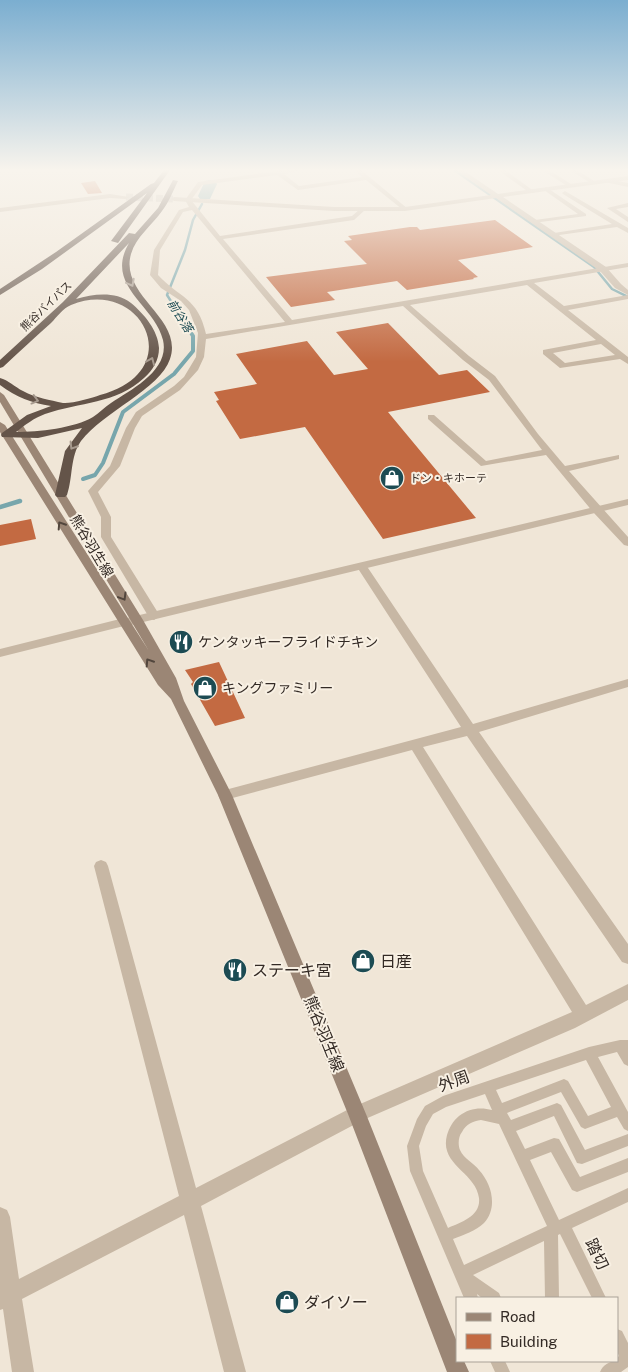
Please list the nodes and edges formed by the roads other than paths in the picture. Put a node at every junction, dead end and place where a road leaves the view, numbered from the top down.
1 (87, 234) edge
2 (120, 234) edge
3 (133, 234) edge
4 (139, 234) edge
5 (167, 234) edge
6 (215, 234) edge
7 (245, 234) edge
8 (560, 234) edge
9 (554, 235) joint
10 (218, 238) junction
11 (628, 265) edge
12 (603, 269) junction
13 (28, 274) junction
14 (0, 281) edge
15 (528, 282) junction
16 (0, 293) edge
17 (628, 293) edge
18 (63, 294) dead end
19 (628, 297) edge
20 (66, 304) junction
21 (405, 304) junction
22 (562, 309) junction
23 (290, 323) junction
24 (203, 338) junction
25 (14, 340) dead end
26 (603, 341) junction
27 (624, 358) edge
28 (1, 360) edge
29 (0, 381) edge
30 (0, 395) edge
31 (76, 405) junction
32 (100, 416) junction
33 (431, 417) dead end
34 (18, 425) junction
35 (3, 430) edge
36 (24, 437) junction
37 (548, 452) junction
38 (616, 457) dead end
39 (563, 469) junction
40 (61, 495) junction
41 (628, 502) edge
42 (597, 510) junction
43 (628, 543) edge
44 (362, 567) junction
45 (154, 616) junction
46 (137, 620) junction
47 (124, 622) junction
48 (0, 653) edge
49 (628, 683) edge
50 (178, 701) junction
51 (470, 730) junction
52 (415, 745) junction
53 (225, 795) junction
54 (101, 866) dead end
55 (628, 957) edge
56 (628, 992) edge
57 (583, 1014) junction
58 (624, 1046) edge
59 (589, 1053) junction
60 (628, 1060) edge
61 (488, 1087) junction
62 (619, 1110) junction
63 (357, 1114) junction
64 (503, 1119) junction
65 (628, 1126) edge
66 (628, 1140) edge
67 (522, 1157) junction
68 (628, 1164) edge
69 (627, 1197) edge
70 (189, 1201) junction
71 (0, 1217) edge
72 (557, 1229) junction
73 (444, 1236) junction
74 (460, 1274) junction
75 (6, 1296) edge
76 (471, 1297) edge
77 (493, 1297) edge
78 (552, 1297) edge
79 (598, 1297) edge
80 (618, 1338) edge
81 (628, 1359) edge
82 (23, 1372) edge
83 (235, 1372) edge
84 (458, 1372) edge
85 (608, 1372) edge

1 - 13 highway
2 - 18 highway, 熊谷バイパス
20 -> 3 highway, 熊谷バイパス
4 -> 32 highway, 熊谷バイパス
5 - 24 street
6 - 10 street
7 - 10 street
8 - 9 street
9 - 12 street
10 - 23 street
11 - 12 street
12 - 15 street
12 - 17 street
13 - 14 highway
13 - 16 highway
15 - 21 street
15 - 22 street
19 - 22 street
20 - 28 highway, 熊谷バイパス
31 -> 20 highway
21 - 23 street
21 - 37 street
22 - 26 street
23 - 24 street
24 - 45 street
25 - 28 highway, 熊谷バイパス
26 - 27 street
26 - 27 street
29 -> 31 highway
30 - 34 main road, 熊谷羽生線
31 - 34 highway
32 - 36 highway
32 -> 40 highway
33 - 37 street
34 - 35 highway
34 - 36 main road, 熊谷羽生線
35 - 36 highway
47 -> 35 main road, 熊谷羽生線
36 - 40 main road, 熊谷羽生線
37 - 39 street
38 - 39 street
39 - 42 street
40 -> 46 main road, 熊谷羽生線
41 - 42 street
42 - 43 street
42 - 44 street
44 - 45 street
44 - 51 street
45 - 46 street
46 - 47 street
46 - 50 main road, 熊谷羽生線
47 - 48 street
50 -> 47 main road, 熊谷羽生線
49 - 51 street
50 - 53 main road, 熊谷羽生線
51 - 52 street
51 - 55 street
52 - 53 street
52 - 57 street
53 - 63 main road, 熊谷羽生線
54 - 70 street
56 - 57 street
57 - 63 street
58 - 59 lane, 外周
58 - 60 lane
59 - 61 lane, 外周
59 - 62 lane
61 - 64 lane, 踏切
61 - 73 lane, 外周
62 - 64 lane
62 - 65 lane
63 - 70 street
63 - 84 main road, 熊谷羽生線
64 - 66 lane
64 - 67 lane, 踏切
64 - 73 lane
67 - 68 lane
67 - 72 lane, 踏切
69 - 72 lane
70 - 75 street
70 - 83 street
71 - 75 street
72 - 74 lane
72 - 78 lane
72 - 79 lane, 踏切
73 - 74 lane, 外周
74 - 76 lane, 外周
74 - 77 lane
75 - 82 street
80 - 81 lane
81 - 85 lane

